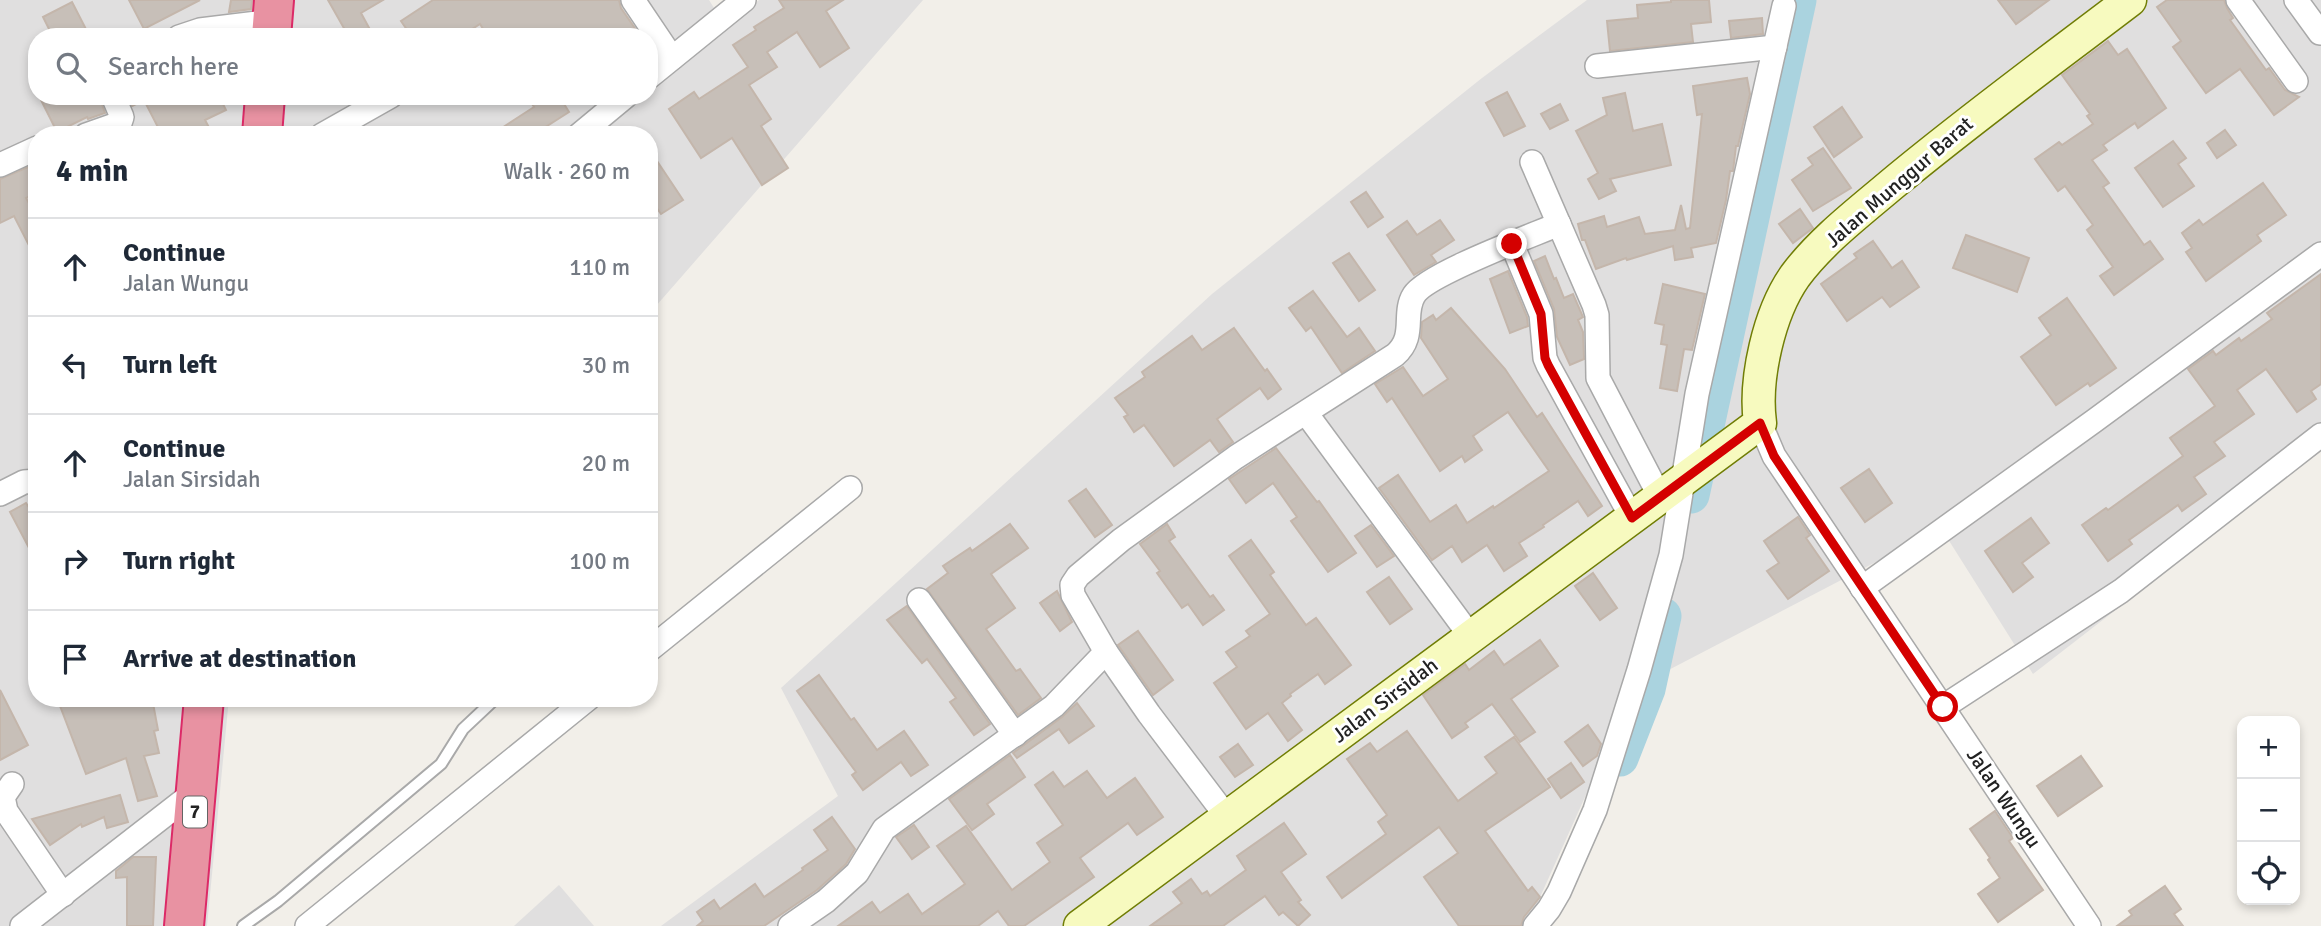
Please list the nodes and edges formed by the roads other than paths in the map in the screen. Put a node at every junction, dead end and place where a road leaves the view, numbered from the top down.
1 (633, 0) edge
2 (744, 0) edge
3 (2130, 0) edge
4 (2238, 0) edge
5 (2296, 0) edge
6 (1784, 6) dead end
7 (273, 19) edge
8 (213, 28) edge
9 (652, 28) edge
10 (2320, 33) edge
11 (658, 37) edge
12 (1775, 47) junction
13 (672, 58) junction
14 (1597, 66) dead end
15 (658, 70) edge
16 (2296, 80) dead end
17 (117, 105) edge
18 (264, 105) edge
19 (375, 105) edge
20 (615, 105) edge
21 (112, 126) edge
22 (263, 126) edge
23 (338, 126) edge
24 (590, 126) edge
25 (28, 152) edge
26 (1532, 162) dead end
27 (0, 165) edge
28 (1559, 224) junction
29 (1512, 244) junction
30 (2321, 254) edge
31 (1306, 413) junction
32 (1760, 423) junction
33 (2321, 435) edge
34 (28, 482) edge
35 (1678, 483) junction
36 (850, 488) dead end
37 (0, 494) edge
38 (1632, 518) junction
39 (1861, 588) junction
40 (919, 600) dead end
41 (1471, 637) junction
42 (658, 643) edge
43 (1106, 652) junction
44 (203, 707) edge
45 (486, 707) edge
46 (578, 707) edge
47 (1943, 707) junction
48 (1015, 734) junction
49 (12, 784) dead end
50 (197, 790) junction
51 (1227, 817) junction
52 (64, 895) junction
53 (22, 926) edge
54 (184, 926) edge
55 (243, 926) edge
56 (307, 926) edge
57 (790, 926) edge
58 (1080, 926) edge
59 (1535, 926) edge
60 (2090, 926) edge

1 - 9 street
2 - 13 street
3 - 32 street, Jalan Munggur Barat
4 - 16 street
5 - 10 street
6 - 12 street
7 - 8 street
11 - 13 street
12 - 14 street
12 - 35 street
13 - 15 street
17 - 21 street
18 - 22 highway
19 - 23 street
20 - 24 street
25 - 27 street
26 - 28 street
28 - 29 street
28 - 35 street
29 - 31 street
29 - 38 street
30 - 39 street
31 - 41 street
31 - 43 street
32 - 35 street, Jalan Sirsidah
32 - 39 street, Jalan Wungu
33 - 47 street
34 - 37 street
35 - 38 street, Jalan Sirsidah
35 - 59 street
36 - 42 street
38 - 41 street, Jalan Sirsidah
39 - 47 street, Jalan Wungu
40 - 48 street
41 - 51 street, Jalan Sirsidah
43 - 48 street
43 - 51 street
44 - 50 highway, 7
45 - 55 lane
46 - 56 street
47 - 60 street, Jalan Wungu
48 - 57 street
49 - 52 street
50 - 52 street
50 - 54 highway, 7
51 - 58 street, Jalan Sirsidah
52 - 53 street

